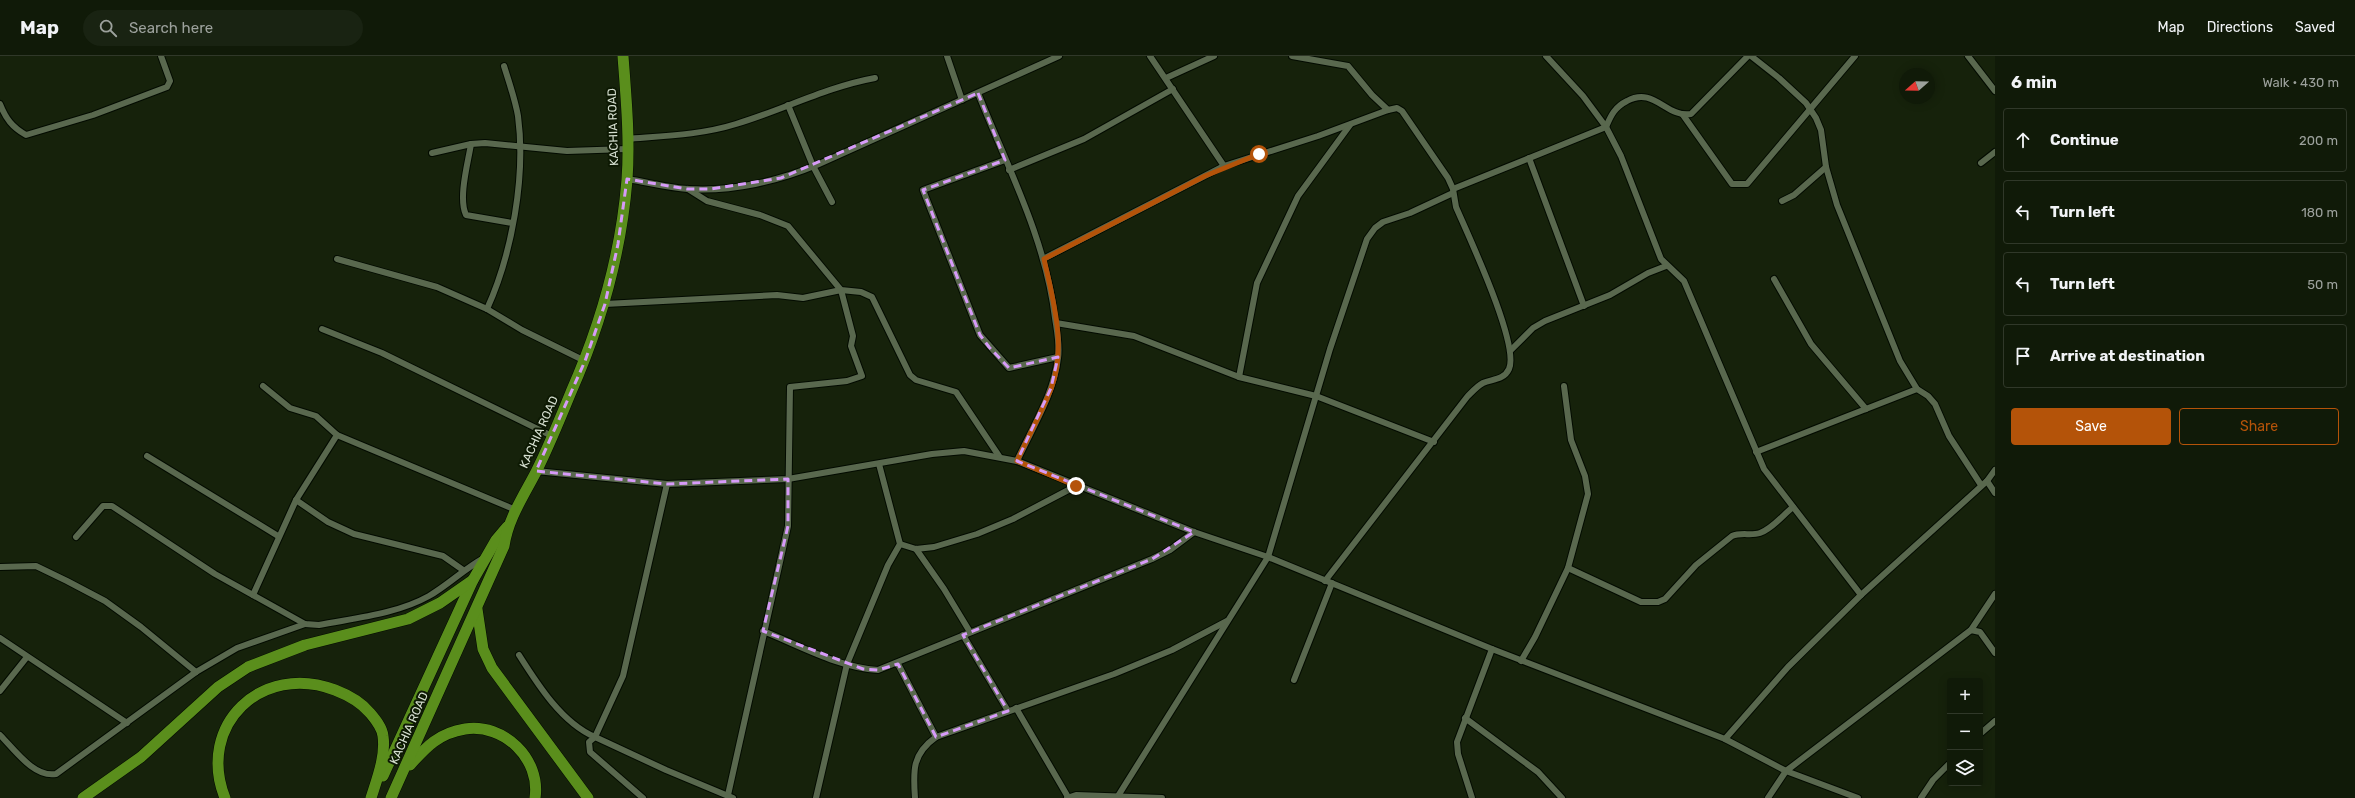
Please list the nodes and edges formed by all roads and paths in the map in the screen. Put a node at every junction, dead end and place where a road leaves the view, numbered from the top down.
1 (162, 56) edge
2 (623, 56) edge
3 (947, 56) edge
4 (1059, 56) edge
5 (1150, 56) edge
6 (1214, 56) edge
7 (1292, 56) edge
8 (1546, 56) edge
9 (1749, 56) edge
10 (1855, 56) edge
11 (1968, 56) edge
12 (504, 66) dead end
13 (875, 78) dead end
14 (1166, 78) junction
15 (1173, 89) junction
16 (1995, 91) edge
17 (978, 93) junction
18 (962, 100) junction
19 (0, 104) edge
20 (788, 105) junction
21 (1388, 110) junction
22 (1810, 110) junction
23 (1683, 115) junction
24 (1350, 124) junction
25 (1606, 127) junction
26 (471, 144) junction
27 (627, 144) junction
28 (520, 146) junction
29 (1995, 152) edge
30 (432, 153) dead end
31 (1529, 158) junction
32 (1005, 160) junction
33 (1981, 163) dead end
34 (814, 166) junction
35 (1224, 166) junction
36 (1826, 167) junction
37 (1009, 170) junction
38 (627, 179) junction
39 (687, 189) junction
40 (1453, 191) junction
41 (1782, 201) dead end
42 (832, 202) dead end
43 (512, 223) junction
44 (337, 259) dead end
45 (1044, 259) junction
46 (1666, 266) junction
47 (1774, 279) dead end
48 (841, 290) junction
49 (605, 304) junction
50 (1584, 306) junction
51 (487, 309) junction
52 (1056, 323) junction
53 (322, 329) dead end
54 (1510, 351) junction
55 (1058, 357) junction
56 (585, 361) junction
57 (1238, 377) junction
58 (263, 386) dead end
59 (1564, 386) dead end
60 (1917, 389) junction
61 (1316, 396) junction
62 (1866, 409) junction
63 (338, 435) junction
64 (552, 436) junction
65 (1434, 442) junction
66 (1756, 452) junction
67 (147, 456) dead end
68 (999, 456) junction
69 (1017, 461) junction
70 (878, 464) junction
71 (1995, 470) edge
72 (536, 471) junction
73 (788, 479) junction
74 (1987, 481) junction
75 (667, 484) junction
76 (1981, 485) junction
77 (1076, 486) junction
78 (1995, 493) edge
79 (296, 500) junction
80 (1793, 508) junction
81 (516, 510) junction
82 (507, 526) junction
83 (1194, 532) junction
84 (278, 536) junction
85 (76, 537) dead end
86 (900, 544) junction
87 (916, 549) junction
88 (486, 557) junction
89 (1268, 558) junction
90 (0, 567) edge
91 (1568, 568) junction
92 (463, 570) junction
93 (473, 580) junction
94 (1329, 582) junction
95 (1995, 594) edge
96 (252, 595) junction
97 (1861, 595) junction
98 (476, 607) junction
99 (1228, 621) junction
100 (304, 624) junction
101 (1972, 630) junction
102 (763, 631) junction
103 (970, 632) junction
104 (963, 635) junction
105 (0, 638) edge
106 (1492, 649) junction
107 (1995, 654) edge
108 (519, 655) dead end
109 (26, 657) junction
110 (1521, 661) junction
111 (847, 664) junction
112 (898, 664) junction
113 (196, 672) junction
114 (1294, 680) dead end
115 (0, 691) edge
116 (1016, 708) junction
117 (1008, 711) junction
118 (1465, 718) junction
119 (1995, 721) edge
120 (127, 723) junction
121 (1983, 731) edge
122 (0, 735) edge
123 (595, 737) junction
124 (936, 737) junction
125 (1725, 739) junction
126 (1947, 766) edge
127 (1786, 770) junction
128 (403, 773) junction
129 (1118, 796) junction
130 (730, 797) edge
131 (1068, 797) edge
132 (83, 798) edge
133 (225, 798) edge
134 (372, 798) edge
135 (392, 798) edge
136 (535, 798) edge
137 (588, 798) edge
138 (643, 798) edge
139 (816, 798) edge
140 (915, 798) edge
141 (1162, 798) edge
142 (1472, 798) edge
143 (1562, 798) edge
144 (1768, 798) edge
145 (1858, 798) edge
146 (1921, 798) edge

1 - 19 street
2 - 27 highway, KACHIA ROAD
3 - 18 street
4 - 17 street
5 - 14 street
6 - 14 street
7 - 21 street
8 - 25 street
9 - 22 street
9 - 23 street
10 - 22 street
11 - 16 street
12 - 28 street
13 - 20 street
14 - 15 street
15 - 35 street
15 - 37 street
17 - 18 street
17 - 32 street
18 - 34 street
20 - 27 street
20 - 34 street
21 - 24 street
21 - 40 street
22 - 23 street
22 - 36 street
23 - 25 street
24 - 35 street
24 - 57 street
25 - 31 street
25 - 46 street
26 - 28 street
26 - 30 street
26 - 43 street
27 - 28 street
27 - 38 highway, KACHIA ROAD
28 - 43 street
29 - 33 street
31 - 40 street
31 - 50 street
32 - 37 street
32 - 55 street
34 - 39 street
34 - 42 street
35 - 45 street
36 - 41 street
36 - 60 street
37 - 45 street
38 - 39 street
38 - 49 highway, KACHIA ROAD
39 - 48 street
40 - 54 street
40 - 61 street
43 - 51 street
44 - 51 street
45 - 52 street
46 - 50 street
46 - 66 street
47 - 62 street
48 - 49 street
48 - 68 street
48 - 73 street
49 - 56 highway, KACHIA ROAD
50 - 54 street
51 - 56 street
52 - 55 street
52 - 57 street
53 - 64 street
54 - 65 street
55 - 69 street
56 - 64 highway, KACHIA ROAD
57 - 61 street
58 - 63 street
59 - 91 street
60 - 62 street
60 - 76 street
61 - 65 street
61 - 89 street
62 - 66 street
63 - 79 street
63 - 81 street
64 - 72 highway, KACHIA ROAD
65 - 94 street
66 - 80 street
67 - 84 street
68 - 69 street
68 - 70 street
69 - 77 street
70 - 73 street
70 - 86 street
71 - 74 street
72 - 75 street
72 - 81 highway, KACHIA ROAD
73 - 75 street
73 - 102 street
74 - 76 street
74 - 78 street
75 - 123 street
76 - 97 street
77 - 83 street
77 - 87 street
79 - 84 street
79 - 92 street
80 - 91 street
80 - 97 street
81 - 82 highway, KACHIA ROAD
82 - 88 highway
82 - 98 highway, KACHIA ROAD
83 - 89 street
83 - 103 street
84 - 96 street
85 - 96 street
86 - 87 street
86 - 111 street
87 - 103 street
88 - 92 street
88 - 93 highway
89 - 94 street
89 - 99 street
90 - 113 street
91 - 110 street
92 - 100 street
93 - 132 highway
93 - 134 highway
94 - 106 street
94 - 114 street
95 - 101 street
96 - 100 street
97 - 125 street
98 - 128 highway, KACHIA ROAD
98 - 137 highway
99 - 116 street
99 - 129 street
100 - 113 street
101 - 107 street
101 - 127 street
102 - 111 street
102 - 130 street
103 - 104 street
104 - 112 street
104 - 117 street
105 - 109 street
106 - 110 street
106 - 118 street
108 - 123 street
109 - 115 street
109 - 120 street
110 - 125 street
111 - 112 street
111 - 139 street
112 - 124 street
113 - 120 street
116 - 117 street
116 - 131 street
117 - 124 street
118 - 142 street
118 - 143 street
119 - 121 street
120 - 122 street
123 - 130 street
123 - 138 street
124 - 140 street
125 - 127 street
126 - 146 street
127 - 144 street
127 - 145 street
128 - 135 highway, KACHIA ROAD
128 - 136 highway
129 - 131 street
129 - 141 street
133 - 134 highway

